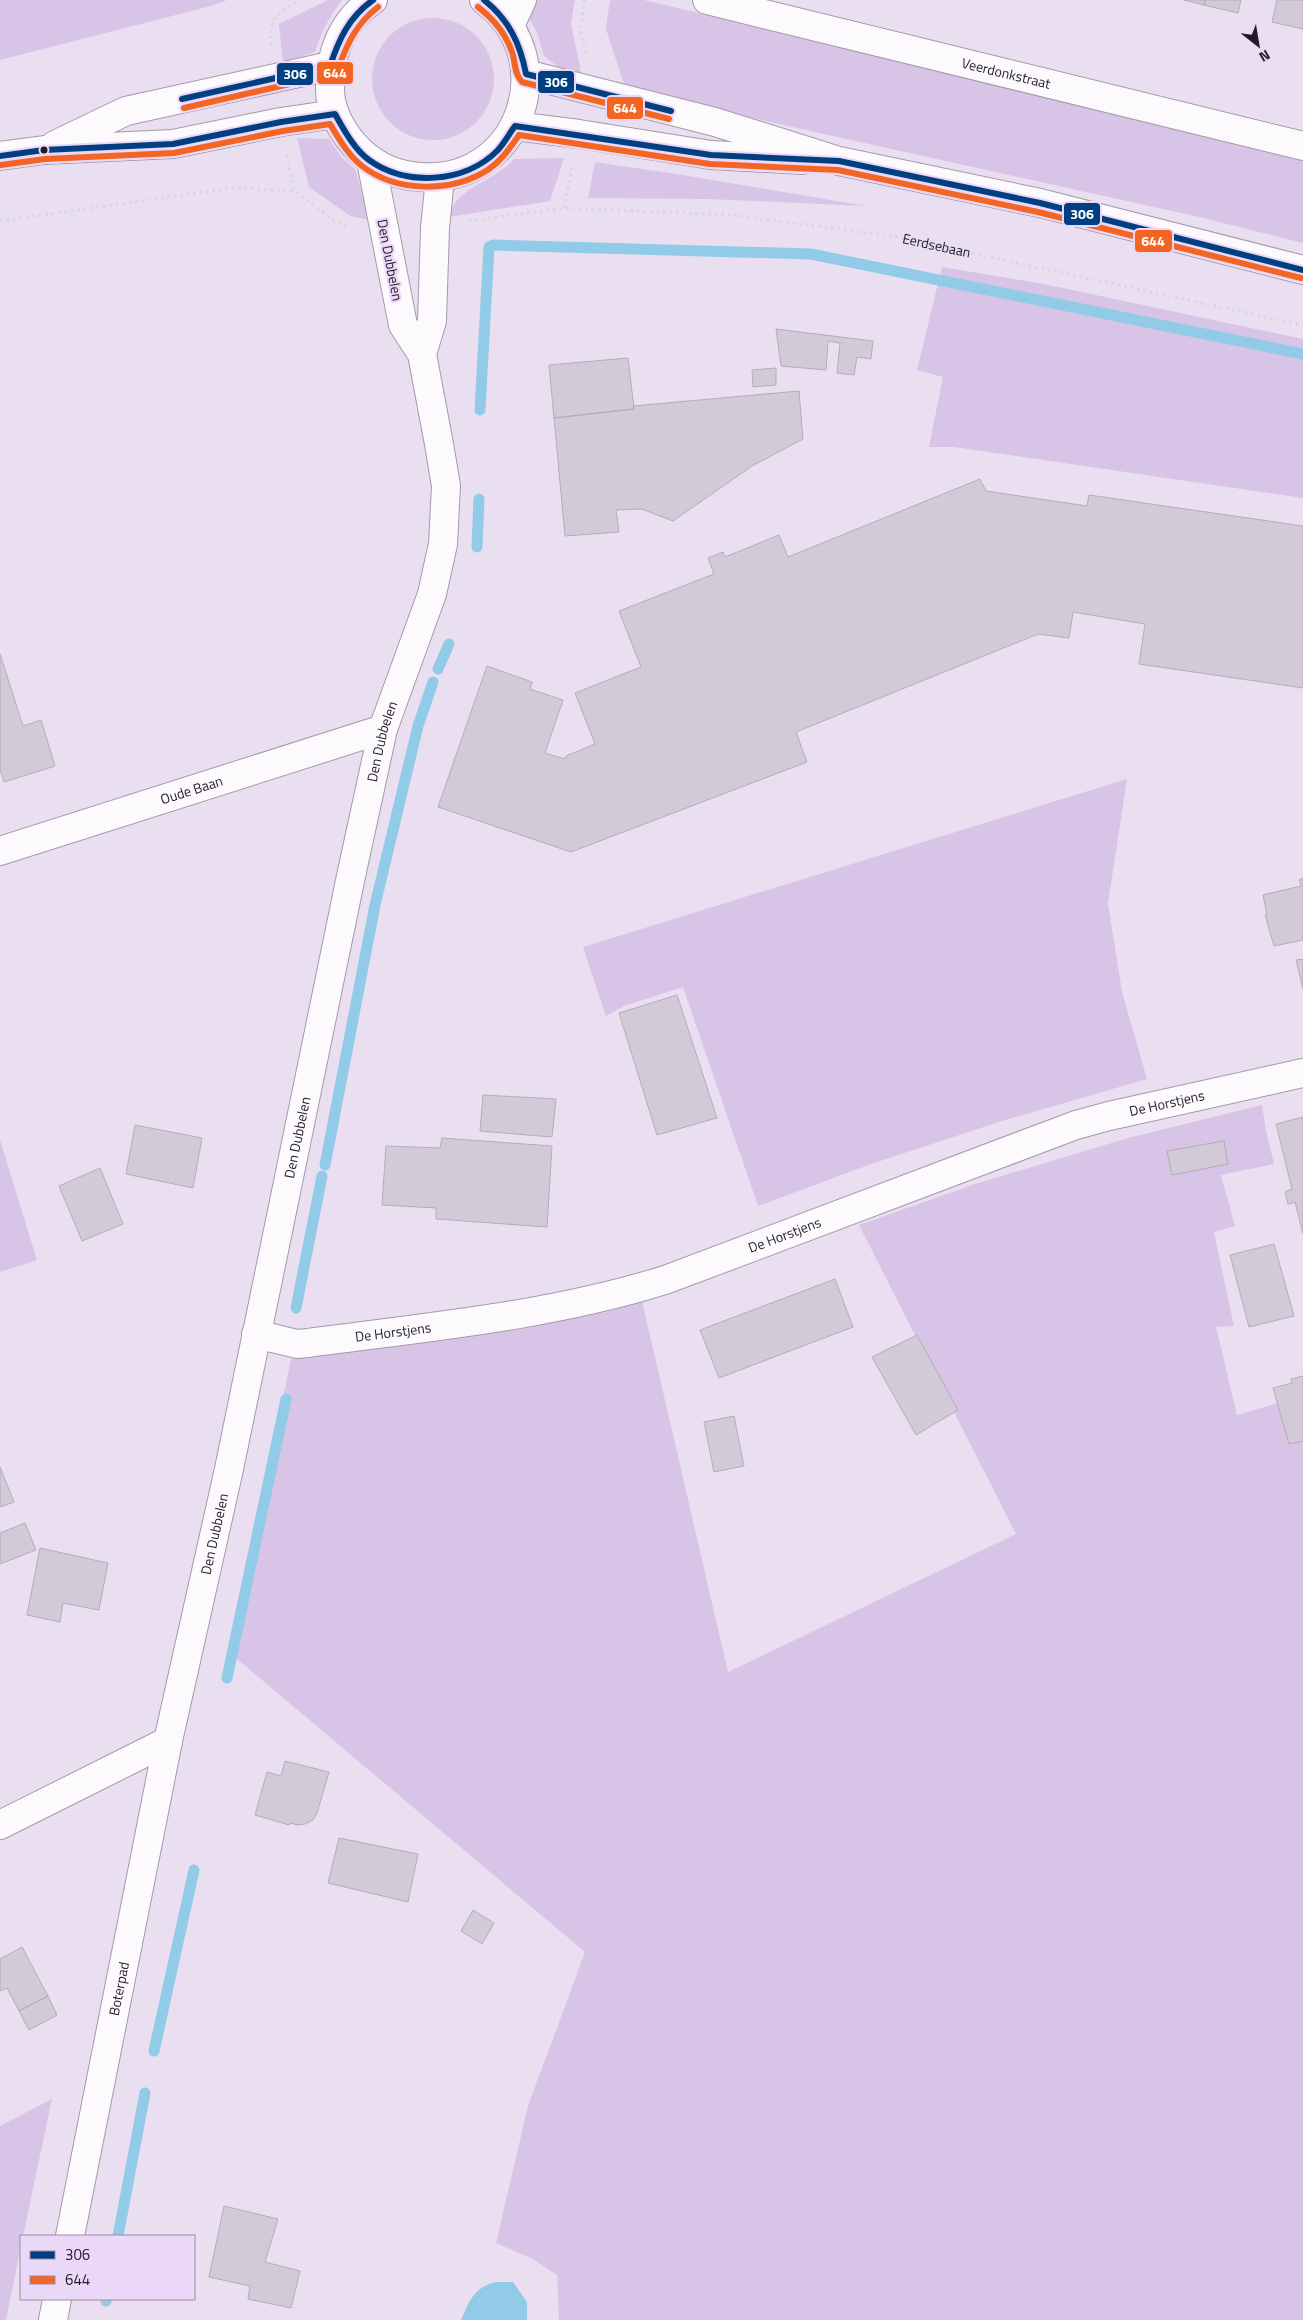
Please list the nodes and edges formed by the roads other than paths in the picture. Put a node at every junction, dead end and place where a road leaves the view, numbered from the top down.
1 (373, 0) edge
2 (484, 0) edge
3 (522, 0) edge
4 (707, 0) edge
5 (510, 26) junction
6 (330, 66) junction
7 (526, 74) junction
8 (335, 114) junction
9 (515, 126) junction
10 (1303, 146) edge
11 (44, 150) junction
12 (0, 156) edge
13 (371, 161) junction
14 (839, 161) junction
15 (440, 178) junction
16 (1303, 270) edge
17 (422, 354) junction
18 (383, 729) junction
19 (0, 851) edge
20 (1303, 1073) edge
21 (256, 1334) junction
22 (168, 1741) junction
23 (0, 1825) edge
24 (70, 2235) edge
25 (57, 2300) edge
26 (53, 2320) edge

1 - 6 street
2 - 5 street
3 - 5 street
4 - 10 street, Veerdonkstraat
5 - 7 street
6 - 8 street
6 - 11 street
7 - 9 street
7 - 14 street
8 - 11 street
8 - 13 street
9 - 14 street
9 - 15 street
11 - 12 street
13 - 15 street
13 - 17 street, Den Dubbelen
14 - 16 street
15 - 17 street, Den Dubbelen
17 - 18 street, Den Dubbelen
18 - 19 street, Oude Baan
18 - 21 street, Den Dubbelen
20 - 21 street, De Horstjens
21 - 22 street, Den Dubbelen
22 - 23 street
22 - 24 street, Boterpad
25 - 26 street

